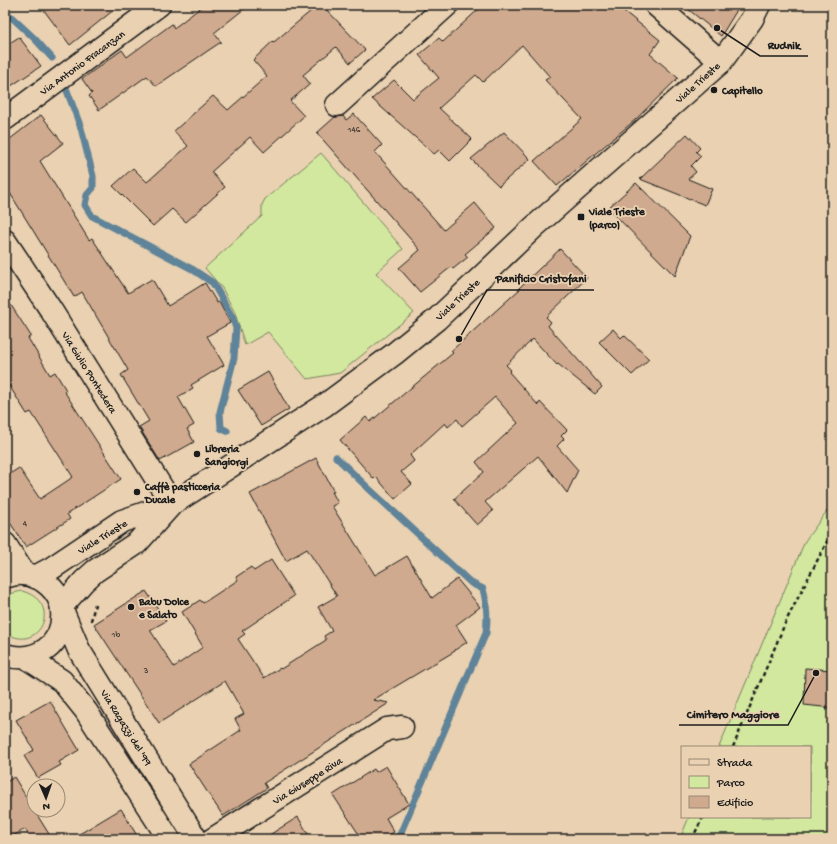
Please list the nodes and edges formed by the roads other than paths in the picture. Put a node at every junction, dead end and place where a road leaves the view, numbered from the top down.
1 (159, 5) edge
2 (446, 5) edge
3 (656, 5) edge
4 (759, 5) edge
5 (721, 62) junction
6 (337, 105) dead end
7 (5, 119) edge
8 (5, 241) edge
9 (172, 504) junction
10 (5, 544) edge
11 (21, 576) edge
12 (62, 609) junction
13 (5, 655) edge
14 (27, 658) junction
15 (402, 727) dead end
16 (169, 839) edge
17 (196, 839) edge
18 (213, 839) edge

1 - 7 main road, Via Antonio Fracanzan
2 - 6 main road
3 - 5 main road
4 - 5 main road, Viale Trieste
5 - 9 main road, Viale Trieste
8 - 9 main road, Via Giulio Pontedera
9 - 11 main road, Viale Trieste
9 - 12 main road, Viale Trieste
10 - 11 main road
11 - 12 main road, Via Ragazzi del '99
12 - 14 main road
12 - 17 main road, Via Ragazzi del '99
13 - 14 main road
14 - 16 main road
15 - 18 main road, Via Giuseppe Riva

